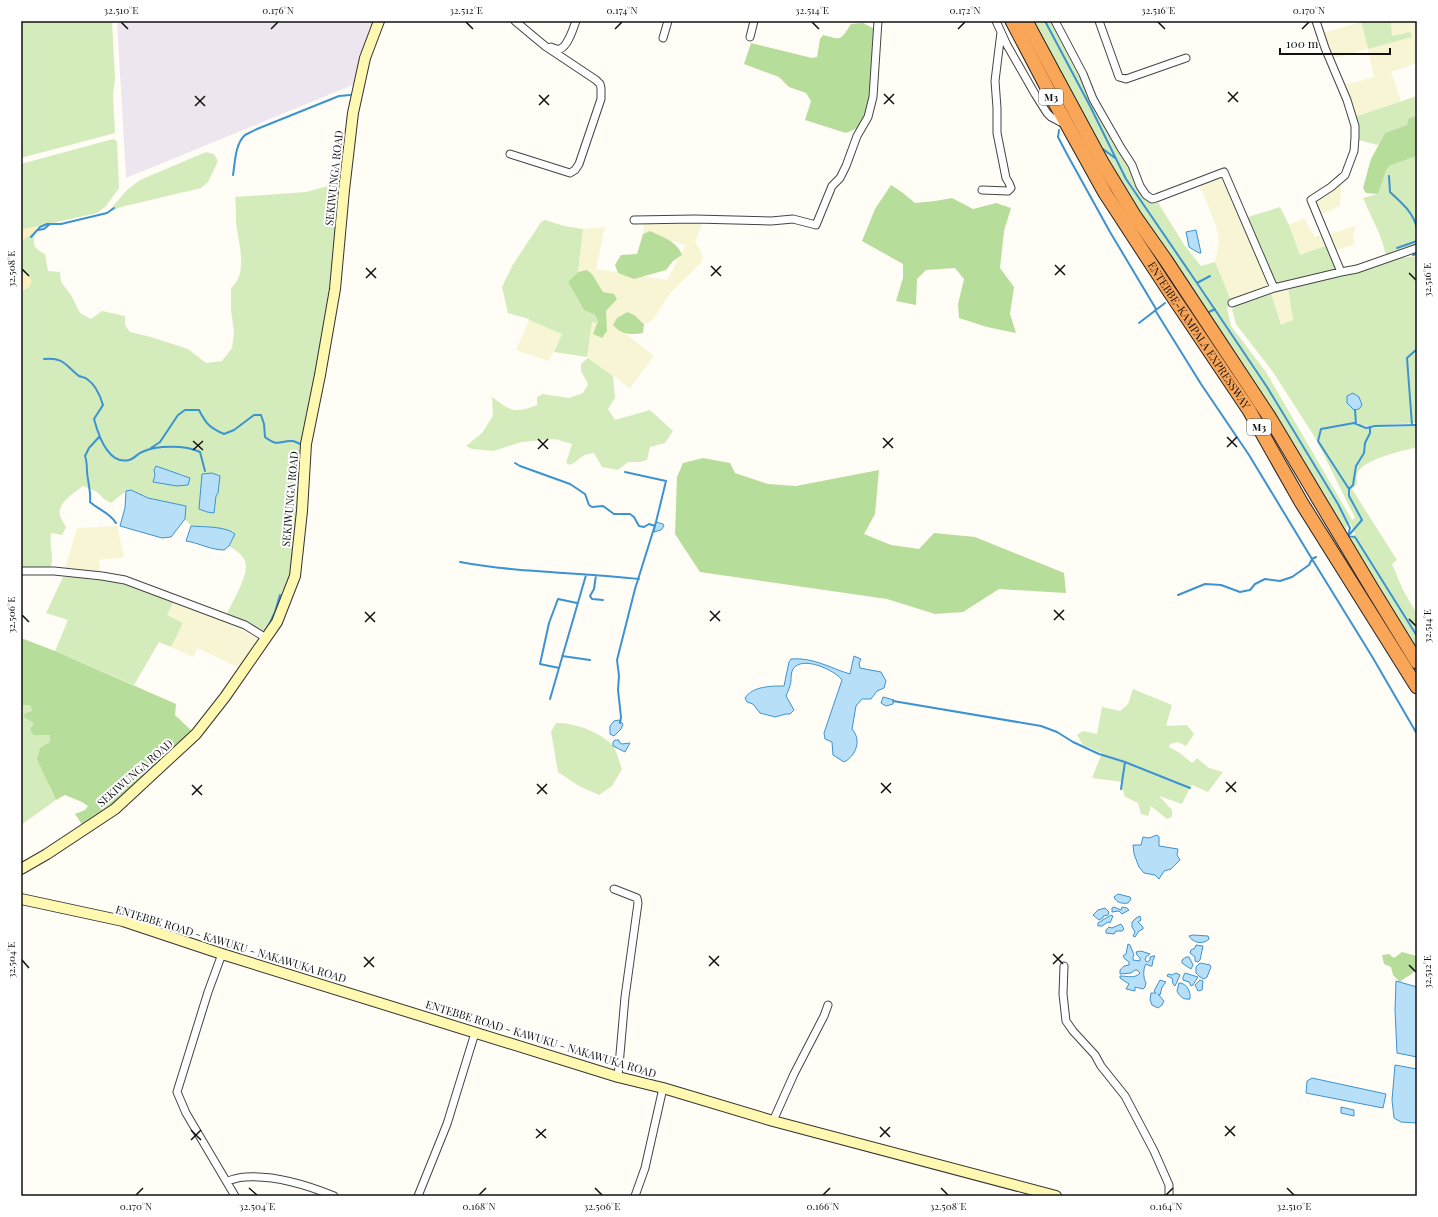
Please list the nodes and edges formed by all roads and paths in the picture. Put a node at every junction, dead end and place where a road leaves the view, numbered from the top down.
1 (378, 21) edge
2 (515, 21) edge
3 (576, 21) edge
4 (668, 21) edge
5 (754, 21) edge
6 (878, 21) edge
7 (996, 21) edge
8 (1012, 21) edge
9 (1026, 21) edge
10 (1055, 21) edge
11 (1099, 21) edge
12 (1316, 21) edge
13 (1001, 32) junction
14 (750, 37) dead end
15 (663, 38) dead end
16 (545, 46) junction
17 (1186, 58) dead end
18 (1067, 125) junction
19 (510, 154) dead end
20 (982, 190) dead end
21 (634, 220) dead end
22 (1417, 248) edge
23 (1341, 272) junction
24 (1274, 288) junction
25 (1232, 303) dead end
26 (21, 571) edge
27 (266, 638) junction
28 (1417, 662) edge
29 (1417, 687) edge
30 (21, 869) edge
31 (614, 889) dead end
32 (21, 899) edge
33 (222, 954) junction
34 (1064, 966) dead end
35 (828, 1005) dead end
36 (475, 1033) junction
37 (618, 1077) junction
38 (663, 1088) junction
39 (773, 1121) junction
40 (227, 1181) junction
41 (235, 1196) edge
42 (334, 1196) edge
43 (418, 1196) edge
44 (635, 1196) edge
45 (1056, 1196) edge
46 (1169, 1196) edge

1 - 27 main road, SEKIWUNGA ROAD
2 - 16 street
3 - 16 street
4 - 15 street
5 - 14 street
6 - 21 street
7 - 13 street
8 - 18 highway, ENTEBBE-KAMPALA EXPRESSWAY / M3
9 - 28 highway, ENTEBBE-KAMPALA EXPRESSWAY / M3
10 - 24 street
11 - 17 street
12 - 23 street
13 - 18 street
13 - 20 street
16 - 19 street
18 - 29 highway, ENTEBBE-KAMPALA EXPRESSWAY / M3
22 - 23 street
23 - 24 street
24 - 25 street
26 - 27 street
27 - 30 main road, SEKIWUNGA ROAD
31 - 37 street
32 - 33 main road, ENTEBBE ROAD - KAWUKU - NAKAWUKA ROAD
33 - 36 main road, ENTEBBE ROAD - KAWUKU - NAKAWUKA ROAD
33 - 40 street
34 - 46 street
35 - 39 street
36 - 37 main road, ENTEBBE ROAD - KAWUKU - NAKAWUKA ROAD
36 - 43 street
37 - 38 main road, ENTEBBE ROAD - KAWUKU - NAKAWUKA ROAD
38 - 39 main road, ENTEBBE ROAD - KAWUKU - NAKAWUKA ROAD
38 - 44 street
39 - 45 main road, ENTEBBE ROAD - KAWUKU - NAKAWUKA ROAD
40 - 41 street
40 - 42 street

